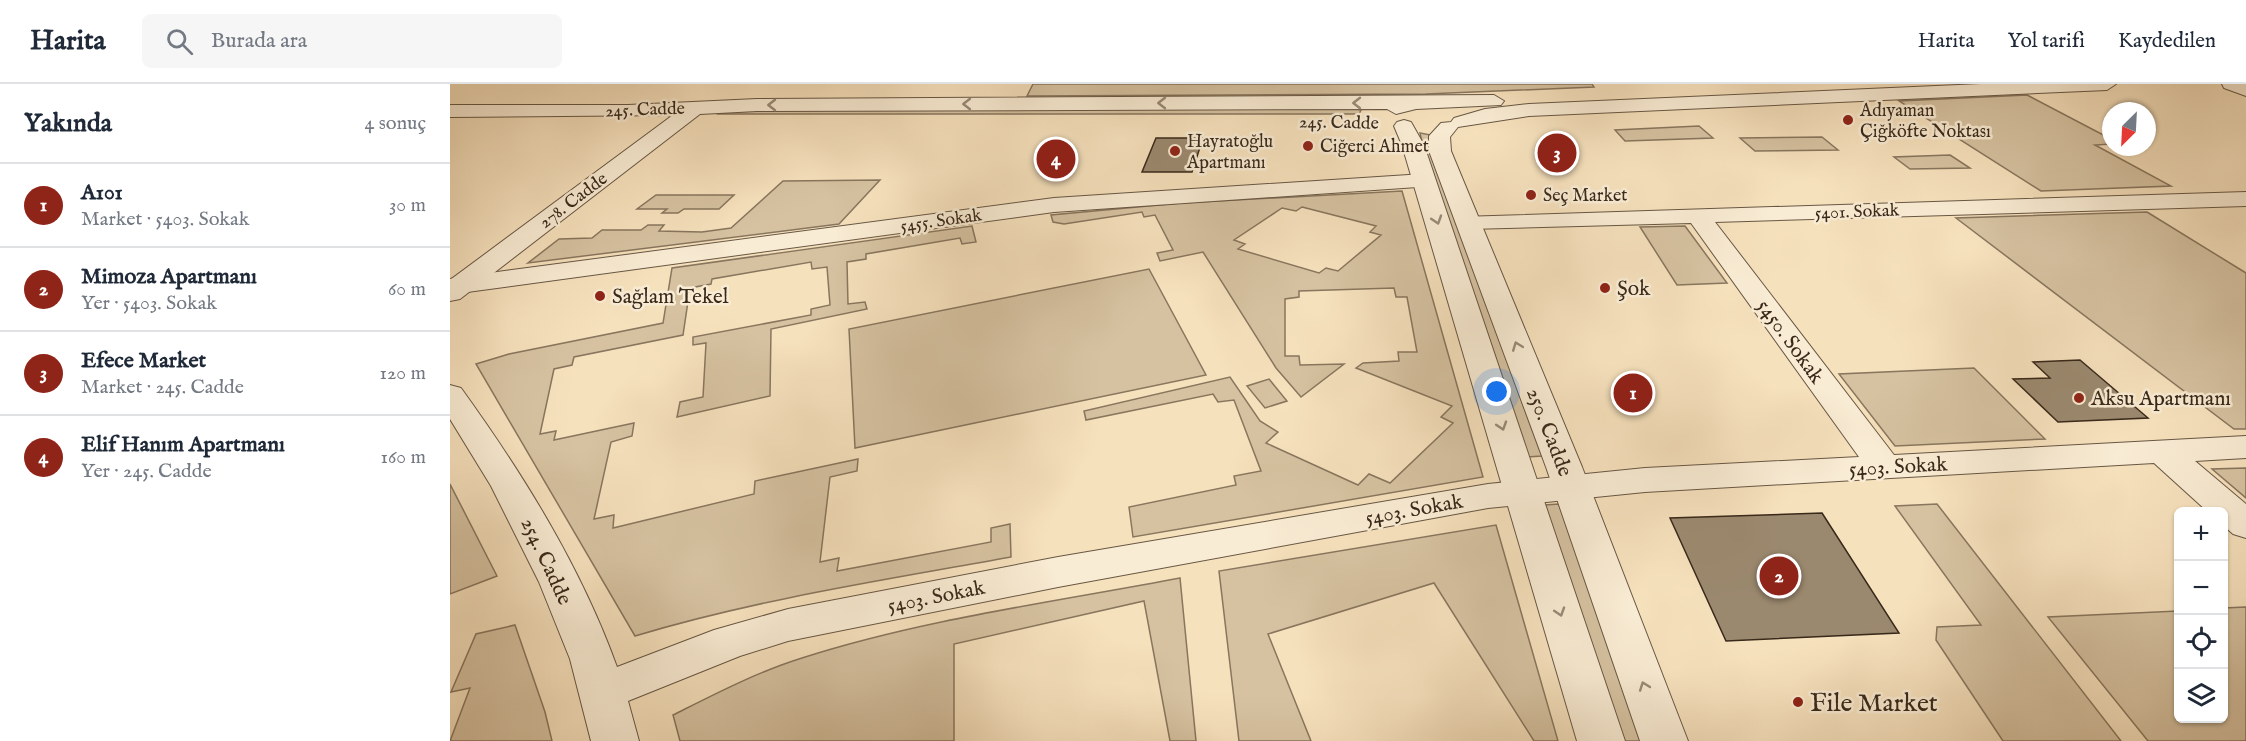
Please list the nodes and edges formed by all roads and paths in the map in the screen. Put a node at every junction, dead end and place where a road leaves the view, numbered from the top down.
1 (1885, 84) edge
2 (2107, 84) edge
3 (2231, 84) edge
4 (2246, 90) edge
5 (1672, 94) edge
6 (1619, 96) junction
7 (696, 107) junction
8 (450, 111) edge
9 (1412, 114) junction
10 (450, 121) edge
11 (676, 122) junction
12 (1454, 125) junction
13 (1424, 181) junction
14 (2246, 199) edge
15 (1698, 216) junction
16 (1469, 222) junction
17 (455, 289) edge
18 (450, 395) edge
19 (2246, 447) edge
20 (2162, 451) junction
21 (1884, 466) junction
22 (1571, 486) junction
23 (1522, 493) junction
24 (2246, 525) edge
25 (602, 692) junction
26 (615, 741) edge
27 (1601, 741) edge
28 (1664, 741) edge

1 - 5 street, 245. Cadde
2 - 5 street, 245. Cadde
3 - 4 street
5 - 6 street, 245. Cadde
6 - 9 street, 245. Cadde
6 - 12 street, 245. Cadde
7 - 8 street, 245. Cadde
9 -> 7 street, 245. Cadde
7 - 11 street, 278. Cadde
9 - 11 street, 245. Cadde
9 - 12 street, 245. Cadde
9 - 12 street
9 - 13 street, 250. Cadde
10 - 11 street, 245. Cadde
11 - 17 street, 278. Cadde
12 - 16 street, 250. Cadde
13 - 17 street, 5455. Sokak
13 -> 23 street, 250. Cadde
14 - 15 street, 5401. Sokak
15 - 16 street, 5401. Sokak
15 - 21 street, 5450. Sokak
22 -> 16 street, 250. Cadde
18 - 25 street, 254. Cadde
19 - 20 street, 5403. Sokak
20 - 21 street, 5403. Sokak
20 - 24 street
21 - 22 street, 5403. Sokak
22 - 23 street, 5403. Sokak
28 -> 22 street, 250. Cadde
23 - 25 street, 5403. Sokak
23 -> 27 street, 250. Cadde
25 - 26 street, 254. Cadde

